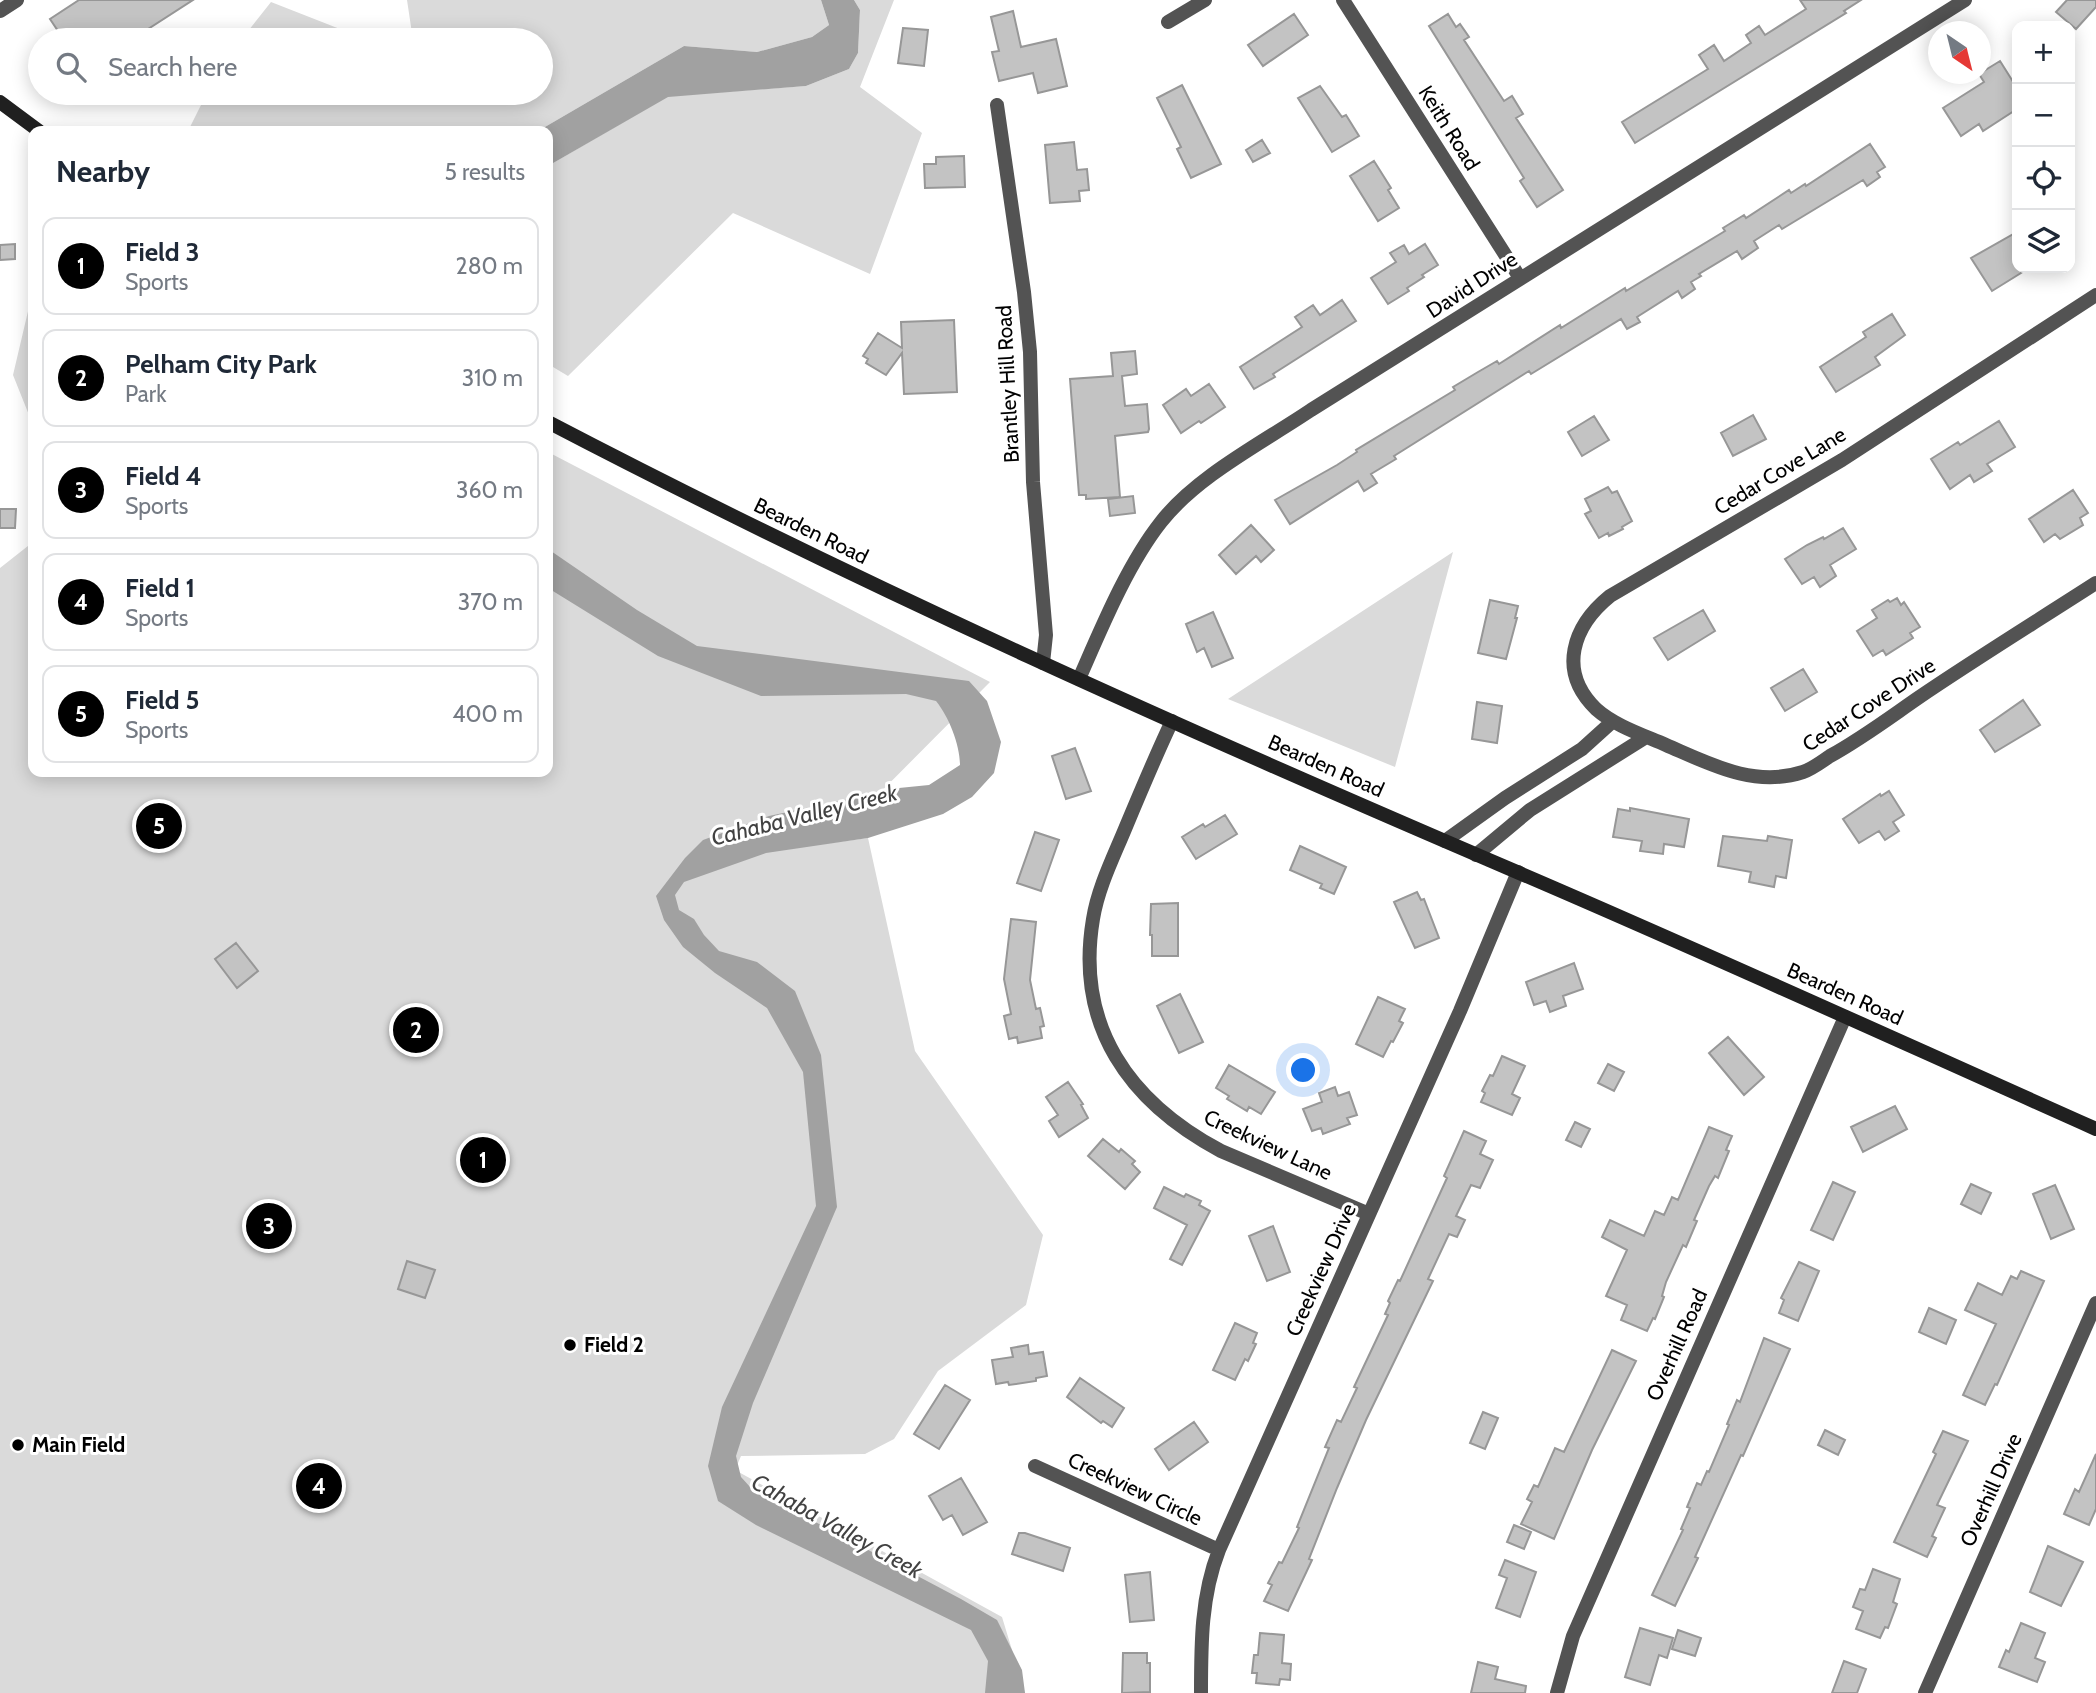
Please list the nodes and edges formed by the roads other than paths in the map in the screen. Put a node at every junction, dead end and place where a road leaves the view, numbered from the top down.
1 (17, 0) edge
2 (1205, 0) edge
3 (1342, 0) edge
4 (1965, 0) edge
5 (0, 11) edge
6 (1168, 22) dead end
7 (0, 102) edge
8 (997, 105) dead end
9 (32, 126) edge
10 (1521, 278) junction
11 (2096, 295) edge
12 (553, 425) edge
13 (2096, 583) edge
14 (1044, 663) junction
15 (1079, 679) junction
16 (1172, 721) junction
17 (1613, 721) junction
18 (1646, 737) junction
19 (1445, 841) junction
20 (1476, 855) junction
21 (1518, 872) junction
22 (1845, 1017) junction
23 (2096, 1129) edge
24 (1369, 1214) junction
25 (2096, 1303) edge
26 (1035, 1466) dead end
27 (1219, 1550) junction
28 (1201, 1693) edge
29 (1557, 1693) edge
30 (1925, 1693) edge

1 - 5 street
2 - 6 street
3 - 10 street, Keith Road
4 - 10 street, David Drive
7 - 9 street
8 - 14 street, Brantley Hill Road
10 - 15 street, David Drive
11 - 17 street, Cedar Cove Lane
12 - 14 street, Bearden Road
13 - 18 street, Cedar Cove Drive
14 - 15 street, Bearden Road
15 - 16 street, Bearden Road
16 - 19 street, Bearden Road
16 - 24 street, Creekview Lane
17 - 18 street, Cedar Cove Drive
17 - 19 street
18 - 20 street
19 - 20 street, Bearden Road
20 - 21 street, Bearden Road
21 - 22 street, Bearden Road
21 - 24 street, Creekview Drive
22 - 23 street, Bearden Road
22 - 29 street, Overhill Road
24 - 27 street, Creekview Drive
25 - 30 street, Overhill Drive
26 - 27 street, Creekview Circle
27 - 28 street, Creekview Drive

